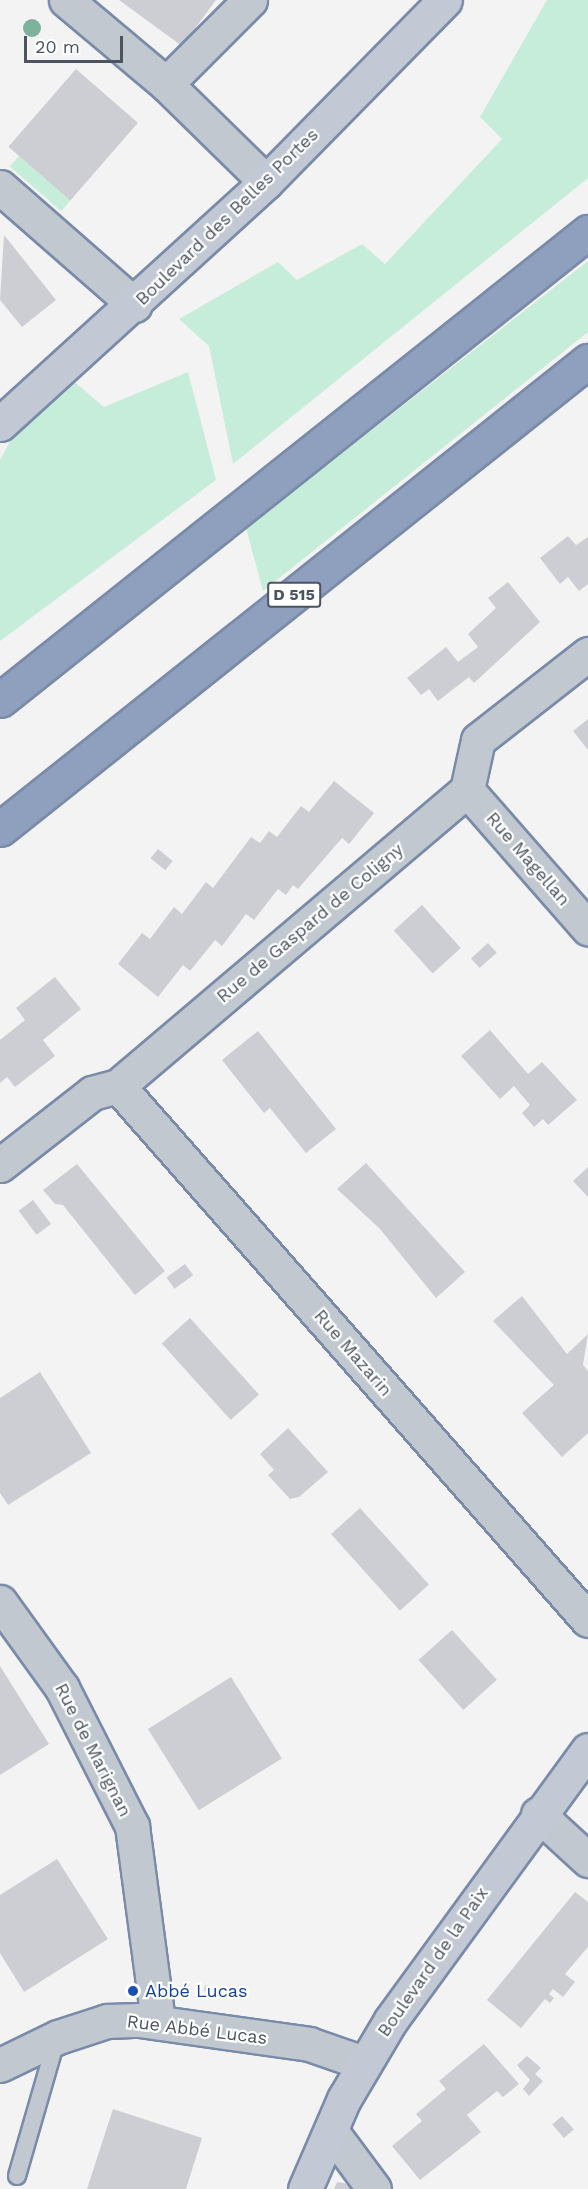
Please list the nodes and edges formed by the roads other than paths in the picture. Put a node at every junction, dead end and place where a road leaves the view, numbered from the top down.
1 (66, 0) edge
2 (250, 0) edge
3 (445, 0) edge
4 (165, 84) junction
5 (266, 182) junction
6 (0, 187) edge
7 (588, 232) edge
8 (135, 305) junction
9 (588, 361) edge
10 (0, 424) edge
11 (588, 654) edge
12 (0, 700) edge
13 (467, 790) junction
14 (0, 830) edge
15 (588, 928) edge
16 (118, 1086) junction
17 (0, 1165) edge
18 (0, 1602) edge
19 (588, 1620) edge
20 (588, 1750) edge
21 (538, 1814) junction
22 (588, 1860) edge
23 (158, 2022) junction
24 (57, 2037) junction
25 (364, 2063) junction
26 (0, 2065) edge
27 (331, 2131) junction
28 (17, 2176) dead end
29 (305, 2189) edge
30 (374, 2189) edge

1 - 4 street
2 - 4 street
3 - 5 street, Boulevard des Belles Portes
4 - 5 street
5 - 8 street, Boulevard des Belles Portes
6 - 8 street
7 - 12 highway
8 - 10 street, Boulevard des Belles Portes
9 - 14 highway, D 515
11 - 13 street
13 - 15 street, Rue Magellan
13 - 16 street, Rue de Gaspard de Coligny
16 - 17 street, Rue de Gaspard de Coligny
16 - 19 street, Rue Mazarin
18 - 23 street, Rue de Marignan
20 - 21 street, Boulevard de la Paix
21 - 22 street
21 - 25 street, Boulevard de la Paix
23 - 24 street, Rue Abbé Lucas
23 - 25 street, Rue Abbé Lucas
24 - 26 street, Rue Abbé Lucas
24 - 28 lane
25 - 27 street, Boulevard de la Paix
27 - 29 street, Boulevard de la Paix
27 - 30 street

